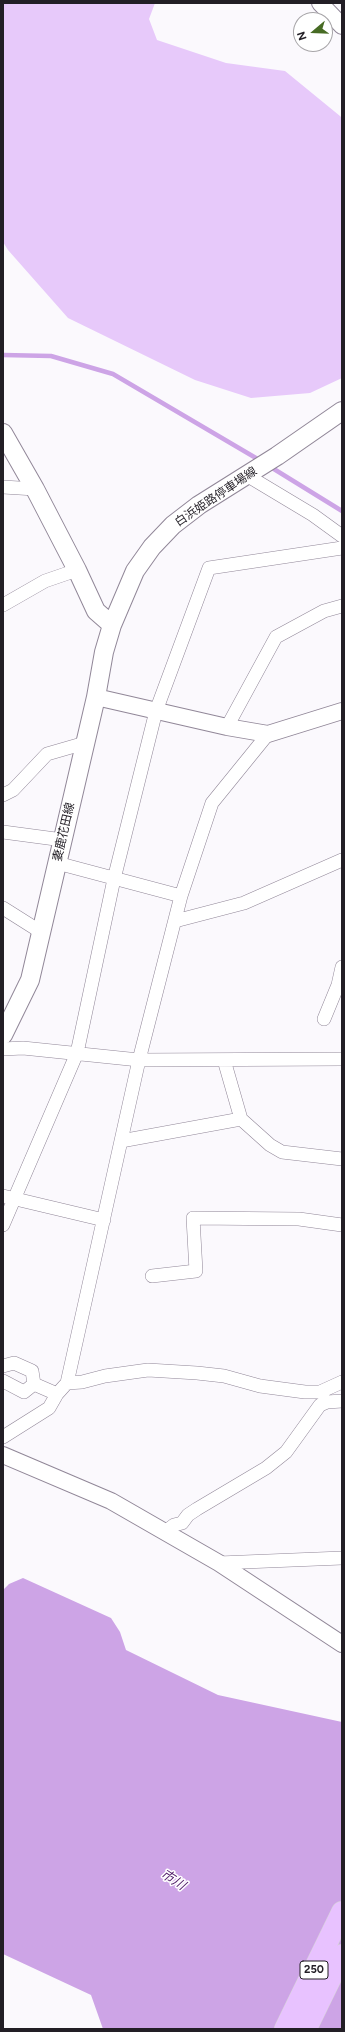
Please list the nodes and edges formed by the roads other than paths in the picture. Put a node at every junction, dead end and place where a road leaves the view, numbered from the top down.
1 (320, 3) edge
2 (342, 26) edge
3 (342, 411) edge
4 (3, 433) edge
5 (252, 472) junction
6 (3, 487) edge
7 (35, 489) junction
8 (342, 536) edge
9 (342, 548) edge
10 (78, 570) junction
11 (3, 605) edge
12 (342, 606) edge
13 (112, 625) junction
14 (96, 697) junction
15 (156, 711) junction
16 (342, 711) edge
17 (227, 727) junction
18 (268, 734) junction
19 (85, 743) junction
20 (3, 795) edge
21 (3, 832) edge
22 (62, 840) junction
23 (342, 860) edge
24 (57, 863) junction
25 (114, 879) junction
26 (181, 896) junction
27 (3, 908) edge
28 (175, 921) junction
29 (41, 932) junction
30 (342, 967) edge
31 (324, 1019) dead end
32 (3, 1035) edge
33 (3, 1049) edge
34 (77, 1053) junction
35 (342, 1059) edge
36 (139, 1060) junction
37 (224, 1060) junction
38 (241, 1119) junction
39 (121, 1141) junction
40 (342, 1159) edge
41 (9, 1197) edge
42 (104, 1220) junction
43 (3, 1225) edge
44 (342, 1225) edge
45 (152, 1276) dead end
46 (3, 1366) edge
47 (3, 1381) edge
48 (342, 1382) edge
49 (67, 1383) junction
50 (34, 1384) junction
51 (57, 1394) junction
52 (342, 1401) edge
53 (3, 1437) edge
54 (3, 1455) edge
55 (165, 1532) junction
56 (342, 1558) edge
57 (219, 1563) junction
58 (342, 1644) edge
59 (342, 1912) edge
60 (342, 1955) edge
61 (285, 2029) edge
62 (306, 2029) edge

1 - 2 street
3 - 5 main road, 白浜姫路停車場線
4 - 7 main road
5 - 8 street
5 - 13 main road, 白浜姫路停車場線
6 - 7 street
7 - 10 main road
9 - 15 street
10 - 11 street
10 - 13 main road
12 - 17 street
13 - 14 main road, 妻鹿花田線
14 - 15 street
14 - 19 main road, 妻鹿花田線
15 - 17 street
15 - 25 street
16 - 18 street
17 - 18 street
18 - 26 street
19 - 20 street
19 - 22 main road, 妻鹿花田線
21 - 22 street
22 - 24 main road, 妻鹿花田線
23 - 28 street
24 - 25 street
24 - 29 main road, 妻鹿花田線
25 - 26 street
25 - 34 street
26 - 28 street
27 - 29 street
28 - 36 street
29 - 32 main road, 妻鹿花田線
30 - 31 street
33 - 34 street
34 - 36 street
34 - 41 street
35 - 37 street
36 - 37 street
36 - 39 street
37 - 38 street
38 - 39 street
38 - 40 street
39 - 42 street
41 - 42 street
41 - 43 street
42 - 49 street
44 - 45 street
46 - 50 street
47 - 50 street
48 - 49 street
49 - 51 street
50 - 51 street
51 - 53 street
52 - 55 street
54 - 55 street
55 - 57 street
56 - 57 street
57 - 58 street
59 - 61 highway, 250
60 - 62 highway, 250

